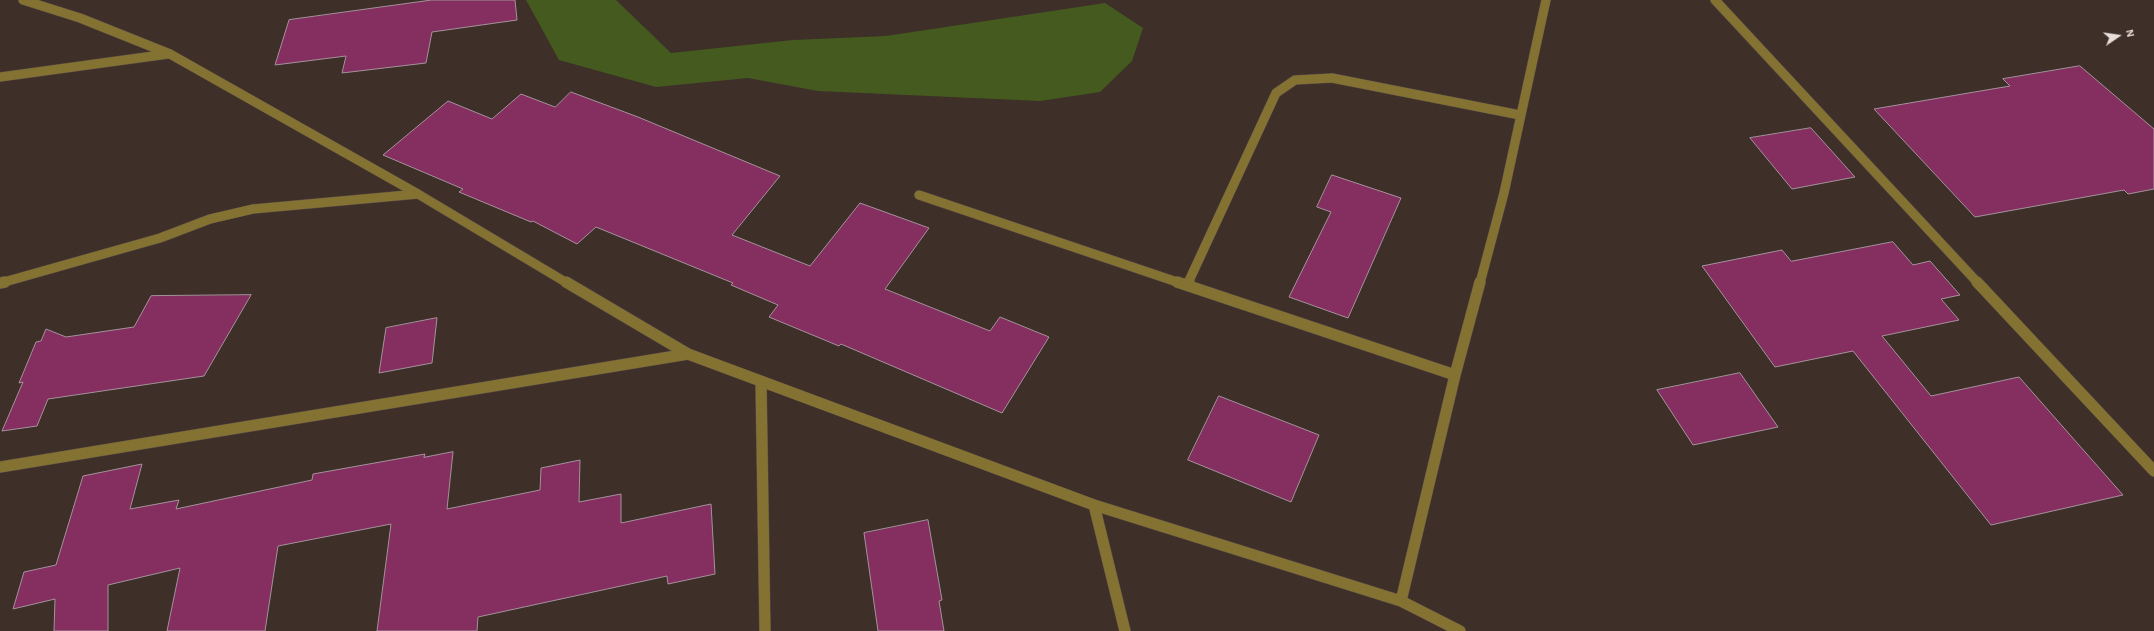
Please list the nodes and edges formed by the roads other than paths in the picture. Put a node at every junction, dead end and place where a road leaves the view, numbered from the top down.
1 (23, 0) edge
2 (1546, 0) edge
3 (1715, 0) edge
4 (170, 54) junction
5 (0, 77) edge
6 (1520, 115) junction
7 (418, 194) junction
8 (919, 195) dead end
9 (0, 283) edge
10 (1188, 285) junction
11 (688, 354) junction
12 (1455, 375) junction
13 (761, 382) junction
14 (0, 467) edge
15 (2154, 472) edge
16 (1094, 505) junction
17 (1401, 601) junction
18 (765, 631) edge
19 (1125, 631) edge
20 (1460, 631) edge

1 - 4 street
2 - 6 street
3 - 15 street
4 - 5 street
4 - 7 street
6 - 10 street
6 - 12 street
7 - 9 street
7 - 11 street
8 - 10 street
10 - 12 street
11 - 13 street
11 - 14 street
12 - 17 street
13 - 16 street
13 - 18 street
16 - 17 street
16 - 19 street
17 - 20 street

